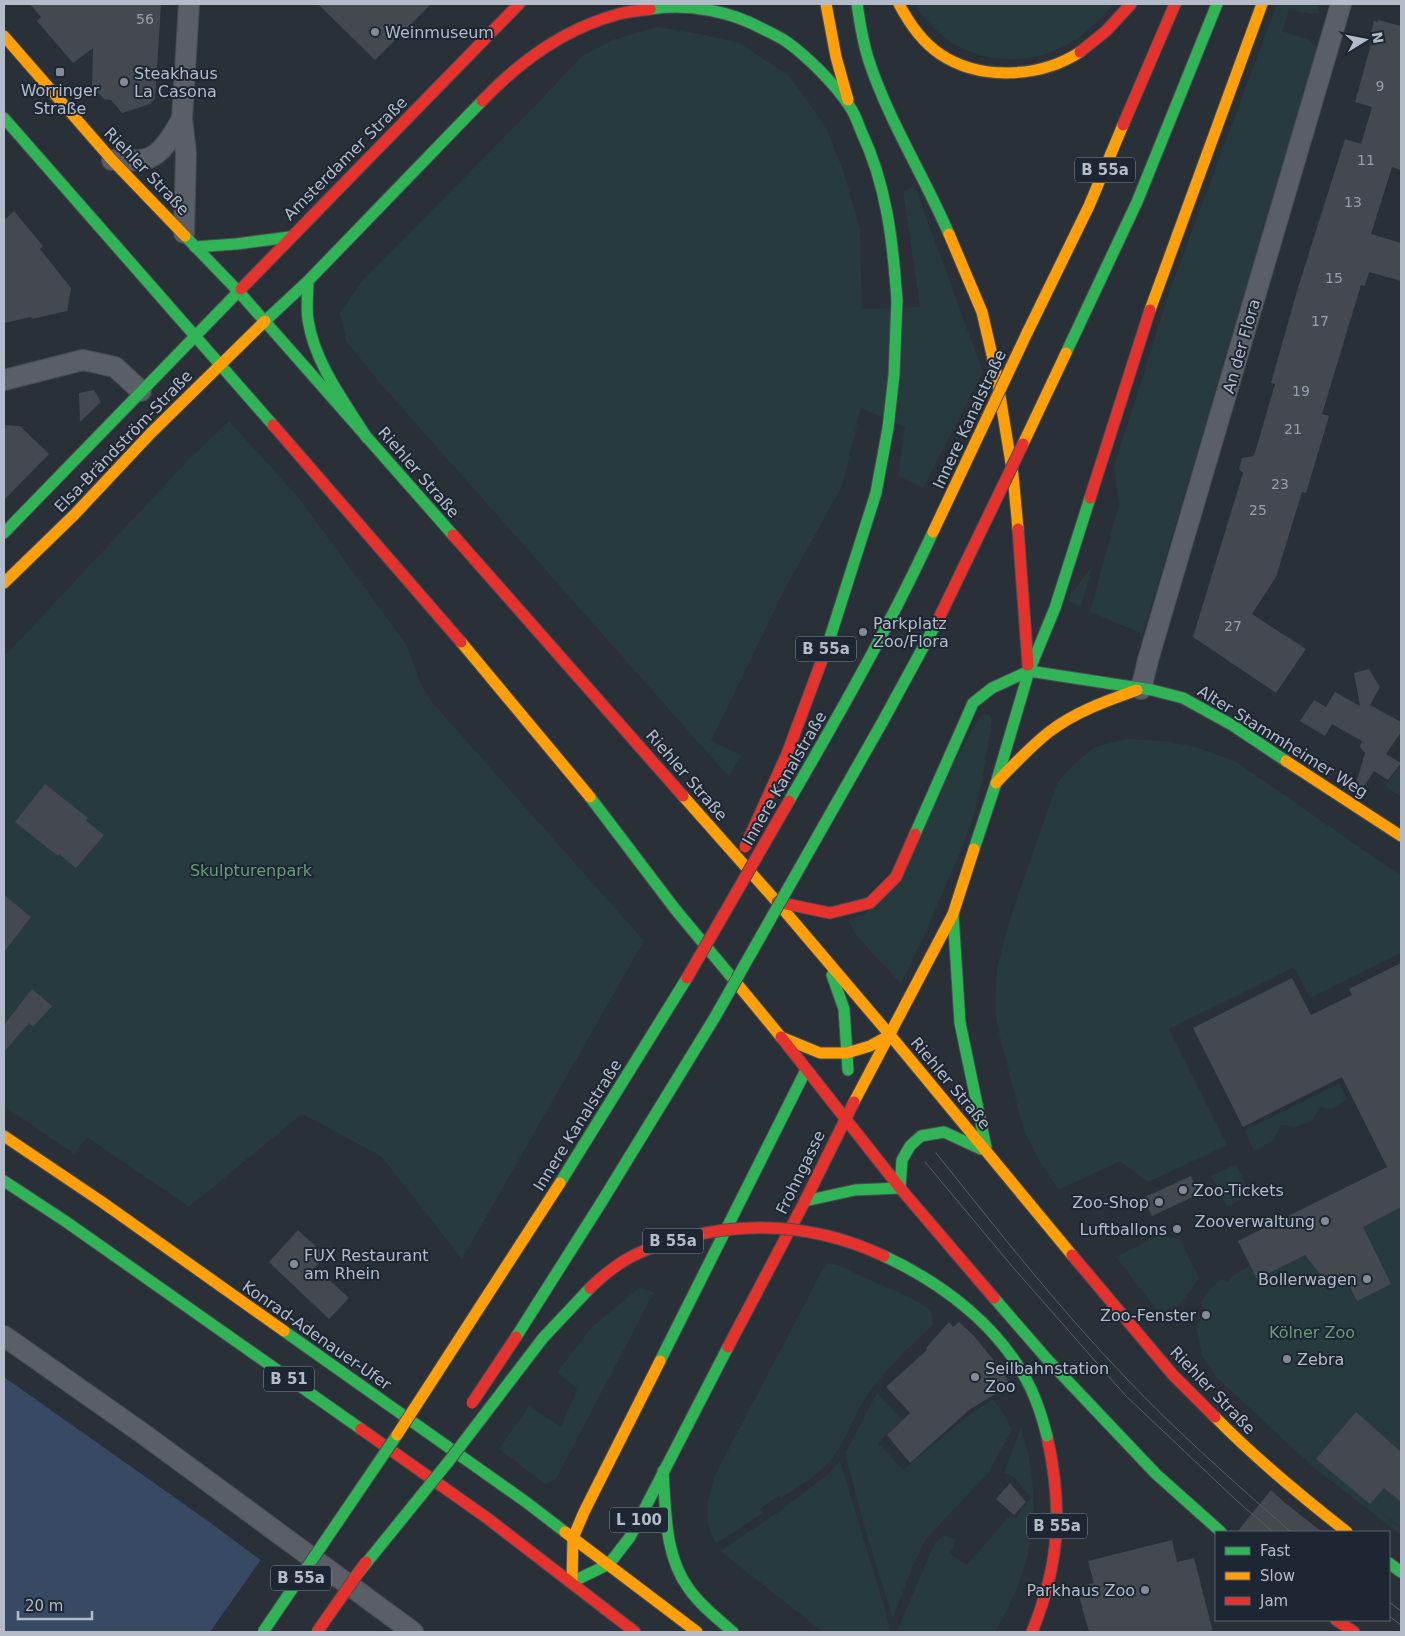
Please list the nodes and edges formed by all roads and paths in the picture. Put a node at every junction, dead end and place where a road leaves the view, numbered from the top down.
1 (189, 4) edge
2 (519, 4) edge
3 (826, 4) edge
4 (857, 4) edge
5 (899, 4) edge
6 (1130, 4) edge
7 (1175, 4) edge
8 (1217, 4) edge
9 (1262, 4) edge
10 (1341, 4) edge
11 (4, 36) edge
12 (850, 107) junction
13 (4, 118) edge
14 (182, 119) junction
15 (112, 160) junction
16 (290, 237) junction
17 (189, 240) junction
18 (308, 281) junction
19 (239, 292) junction
20 (264, 321) junction
21 (195, 335) junction
22 (221, 364) junction
23 (4, 380) edge
24 (141, 391) junction
25 (367, 438) junction
26 (4, 533) edge
27 (4, 584) edge
28 (1029, 672) junction
29 (1141, 688) junction
30 (996, 783) junction
31 (1401, 836) edge
32 (777, 902) junction
33 (953, 914) junction
34 (828, 963) junction
35 (687, 978) junction
36 (890, 1034) junction
37 (781, 1037) junction
38 (848, 1053) junction
39 (806, 1070) junction
40 (845, 1119) junction
41 (4, 1136) edge
42 (987, 1151) junction
43 (4, 1180) edge
44 (900, 1188) junction
45 (805, 1201) junction
46 (4, 1336) edge
47 (465, 1414) dead end
48 (448, 1438) dead end
49 (663, 1471) junction
50 (1220, 1531) edge
51 (1346, 1531) edge
52 (573, 1538) junction
53 (609, 1564) junction
54 (1390, 1564) edge
55 (1401, 1572) edge
56 (355, 1577) junction
57 (572, 1582) junction
58 (1040, 1615) junction
59 (1338, 1621) edge
60 (263, 1632) edge
61 (317, 1632) edge
62 (414, 1632) edge
63 (635, 1632) edge
64 (697, 1632) edge
65 (733, 1632) edge
66 (1022, 1632) edge
67 (1032, 1632) edge
68 (1354, 1632) edge

1 - 14 street
2 - 16 main road, Amsterdamer Straße
3 - 12 main road
4 - 28 main road
5 - 6 main road
7 - 35 main road, Innere Kanalstraße / B 55a, bridge
8 - 47 main road, B 55a, bridge
9 - 28 main road
10 - 29 street, An der Flora
11 - 15 main road, Riehler Straße
12 - 18 main road, Elsa-Brändström-Straße
12 - 35 main road, B 55a, bridge
13 - 21 main road
14 - 15 street
14 - 17 street
15 - 17 main road, Riehler Straße
16 - 17 main road
16 - 19 main road, Amsterdamer Straße
17 - 19 main road, Riehler Straße
18 - 20 main road, Elsa-Brändström-Straße
18 - 25 main road
19 - 20 main road, Riehler Straße
19 - 21 main road, Amsterdamer Straße
20 - 22 main road, Elsa-Brändström-Straße
20 - 25 main road, Riehler Straße
21 - 22 main road
21 - 24 main road, Elsa-Brändström-Straße
22 - 27 main road, Elsa-Brändström-Straße
22 - 37 main road
23 - 24 street
24 - 26 main road, Elsa-Brändström-Straße
25 - 32 main road, Riehler Straße
28 - 29 main road, Alter Stammheimer Weg
28 - 30 main road, Frohngasse
28 - 32 main road
29 - 30 main road
29 - 31 main road, Alter Stammheimer Weg
30 - 33 main road, Frohngasse
32 - 34 main road, Riehler Straße
33 - 36 main road, Frohngasse
33 - 42 main road
34 - 36 main road, Riehler Straße
34 - 38 main road
35 - 60 main road, Innere Kanalstraße / B 55a, bridge
36 - 38 main road
36 - 40 main road, Frohngasse
36 - 42 main road, Riehler Straße
37 - 38 main road
37 - 39 main road
38 - 40 main road
39 - 40 main road
39 - 52 main road
40 - 44 main road
40 - 45 main road, Frohngasse
41 - 52 main road, Konrad-Adenauer-Ufer / B 51
42 - 44 main road
42 - 51 main road, Riehler Straße
43 - 57 main road, B 51
44 - 45 main road
44 - 50 main road
45 - 49 main road, Frohngasse
46 - 62 street
48 - 56 main road, bridge
49 - 53 main road, Frohngasse / L 100
49 - 65 main road
52 - 53 main road, Konrad-Adenauer-Ufer / B 51
52 - 57 main road
53 - 57 main road
53 - 64 main road, B 51
54 - 55 main road
56 - 58 main road, B 55a, bridge
56 - 61 main road, bridge
57 - 63 main road, B 51
58 - 66 main road
58 - 67 main road, B 55a
59 - 68 main road

